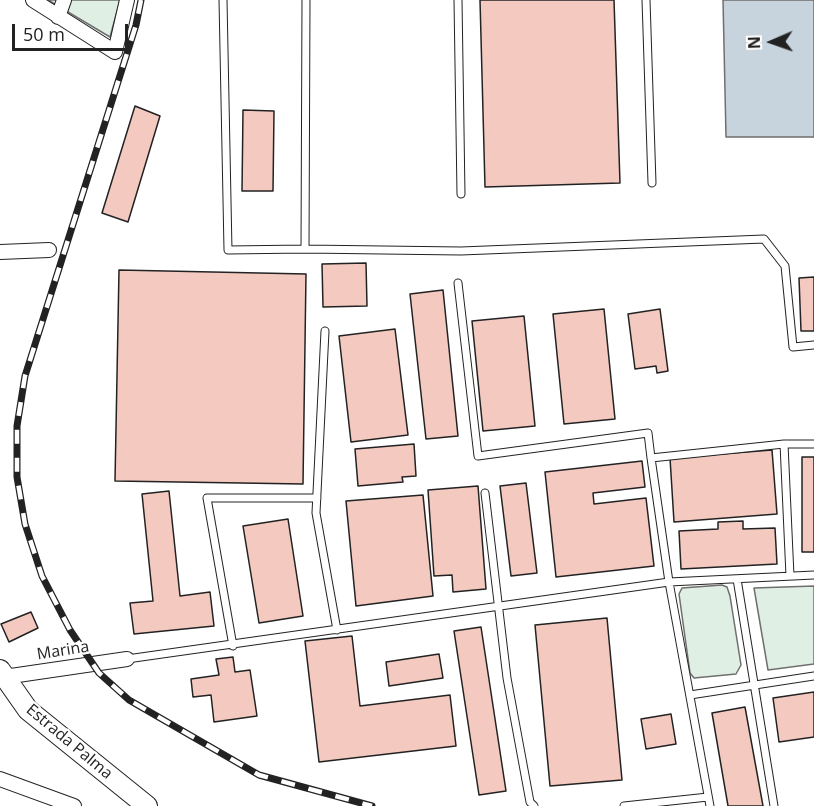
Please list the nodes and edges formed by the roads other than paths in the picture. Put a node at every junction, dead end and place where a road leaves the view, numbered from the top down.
1 (33, 0) edge
2 (64, 0) edge
3 (127, 0) edge
4 (223, 0) edge
5 (306, 0) edge
6 (458, 0) edge
7 (646, 0) edge
8 (58, 17) junction
9 (652, 183) dead end
10 (461, 194) dead end
11 (305, 249) junction
12 (49, 250) dead end
13 (0, 252) edge
14 (458, 283) dead end
15 (325, 331) dead end
16 (814, 345) edge
17 (784, 444) junction
18 (814, 444) edge
19 (651, 458) junction
20 (485, 493) dead end
21 (317, 498) junction
22 (814, 575) edge
23 (790, 576) junction
24 (737, 579) junction
25 (669, 582) junction
26 (499, 607) junction
27 (337, 630) junction
28 (233, 646) junction
29 (127, 659) joint
30 (2, 674) edge
31 (814, 676) edge
32 (755, 683) junction
33 (690, 695) junction
34 (0, 778) edge
35 (708, 797) junction
36 (70, 805) edge
37 (147, 806) edge
38 (534, 806) edge
39 (624, 806) edge
40 (710, 806) edge
41 (774, 806) edge

1 - 8 street
2 - 8 street
3 - 8 street
4 - 11 lane
5 - 11 lane
6 - 10 lane
7 - 9 lane
11 - 16 lane
12 - 13 street
14 - 19 lane
15 - 21 lane
17 - 18 lane
17 - 19 lane
17 - 23 lane
19 - 25 lane
20 - 26 lane
21 - 27 lane
21 - 28 lane
22 - 23 lane
23 - 24 lane
24 - 25 lane
24 - 32 lane
25 - 26 lane
25 - 33 lane
26 - 27 lane
26 - 38 lane
27 - 28 lane
28 - 29 lane
29 - 30 street, Marina
30 - 37 main road, Estrada Palma
31 - 32 lane
32 - 33 lane
32 - 41 lane
33 - 35 lane
34 - 36 street
35 - 39 lane
35 - 40 lane

